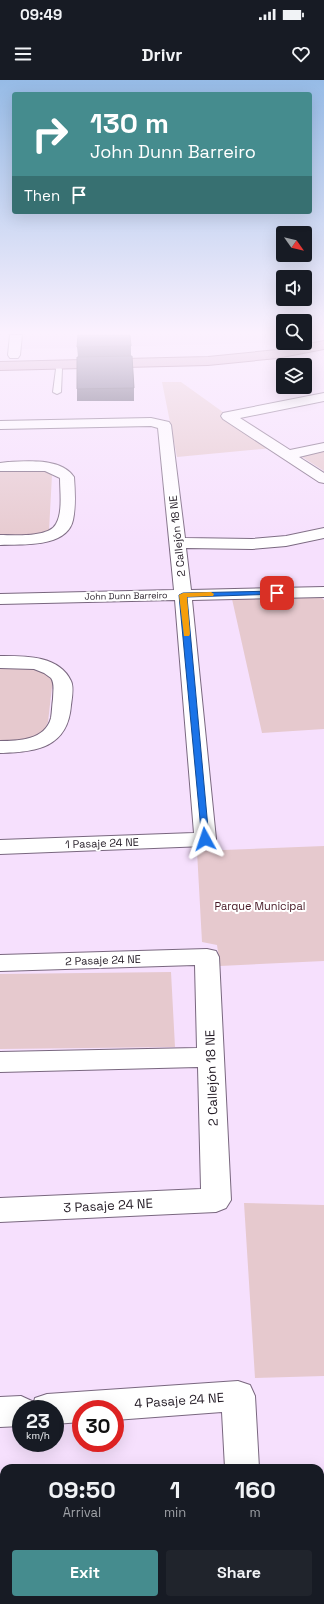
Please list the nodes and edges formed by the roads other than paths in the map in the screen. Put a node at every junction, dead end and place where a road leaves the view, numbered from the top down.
1 (278, 406) edge
2 (0, 425) edge
3 (324, 447) edge
4 (287, 455) junction
5 (0, 467) edge
6 (324, 479) edge
7 (324, 533) edge
8 (0, 540) edge
9 (178, 543) junction
10 (324, 592) edge
11 (183, 595) junction
12 (0, 599) edge
13 (0, 662) edge
14 (0, 747) edge
15 (205, 839) joint
16 (0, 847) edge
17 (207, 957) joint
18 (0, 963) edge
19 (210, 1057) junction
20 (0, 1062) edge
21 (216, 1200) joint
22 (0, 1210) edge
23 (64, 1408) edge
24 (12, 1411) edge
25 (0, 1412) edge
26 (242, 1464) edge

1 - 4 street
2 - 9 street, 2 Callejón 18 NE
3 - 4 street
4 - 6 street
5 - 8 street
7 - 9 street
9 - 11 street, 2 Callejón 18 NE
10 - 11 street, John Dunn Barreiro
11 - 12 street, John Dunn Barreiro
11 - 15 street, 2 Callejón 18 NE
13 - 14 street
15 - 16 street, 1 Pasaje 24 NE
17 - 18 street, 2 Pasaje 24 NE
17 - 19 street, 2 Callejón 18 NE
19 - 20 street
19 - 21 street, 2 Callejón 18 NE
21 - 22 street, 3 Pasaje 24 NE
23 - 26 street, 4 Pasaje 24 NE
24 - 25 street

